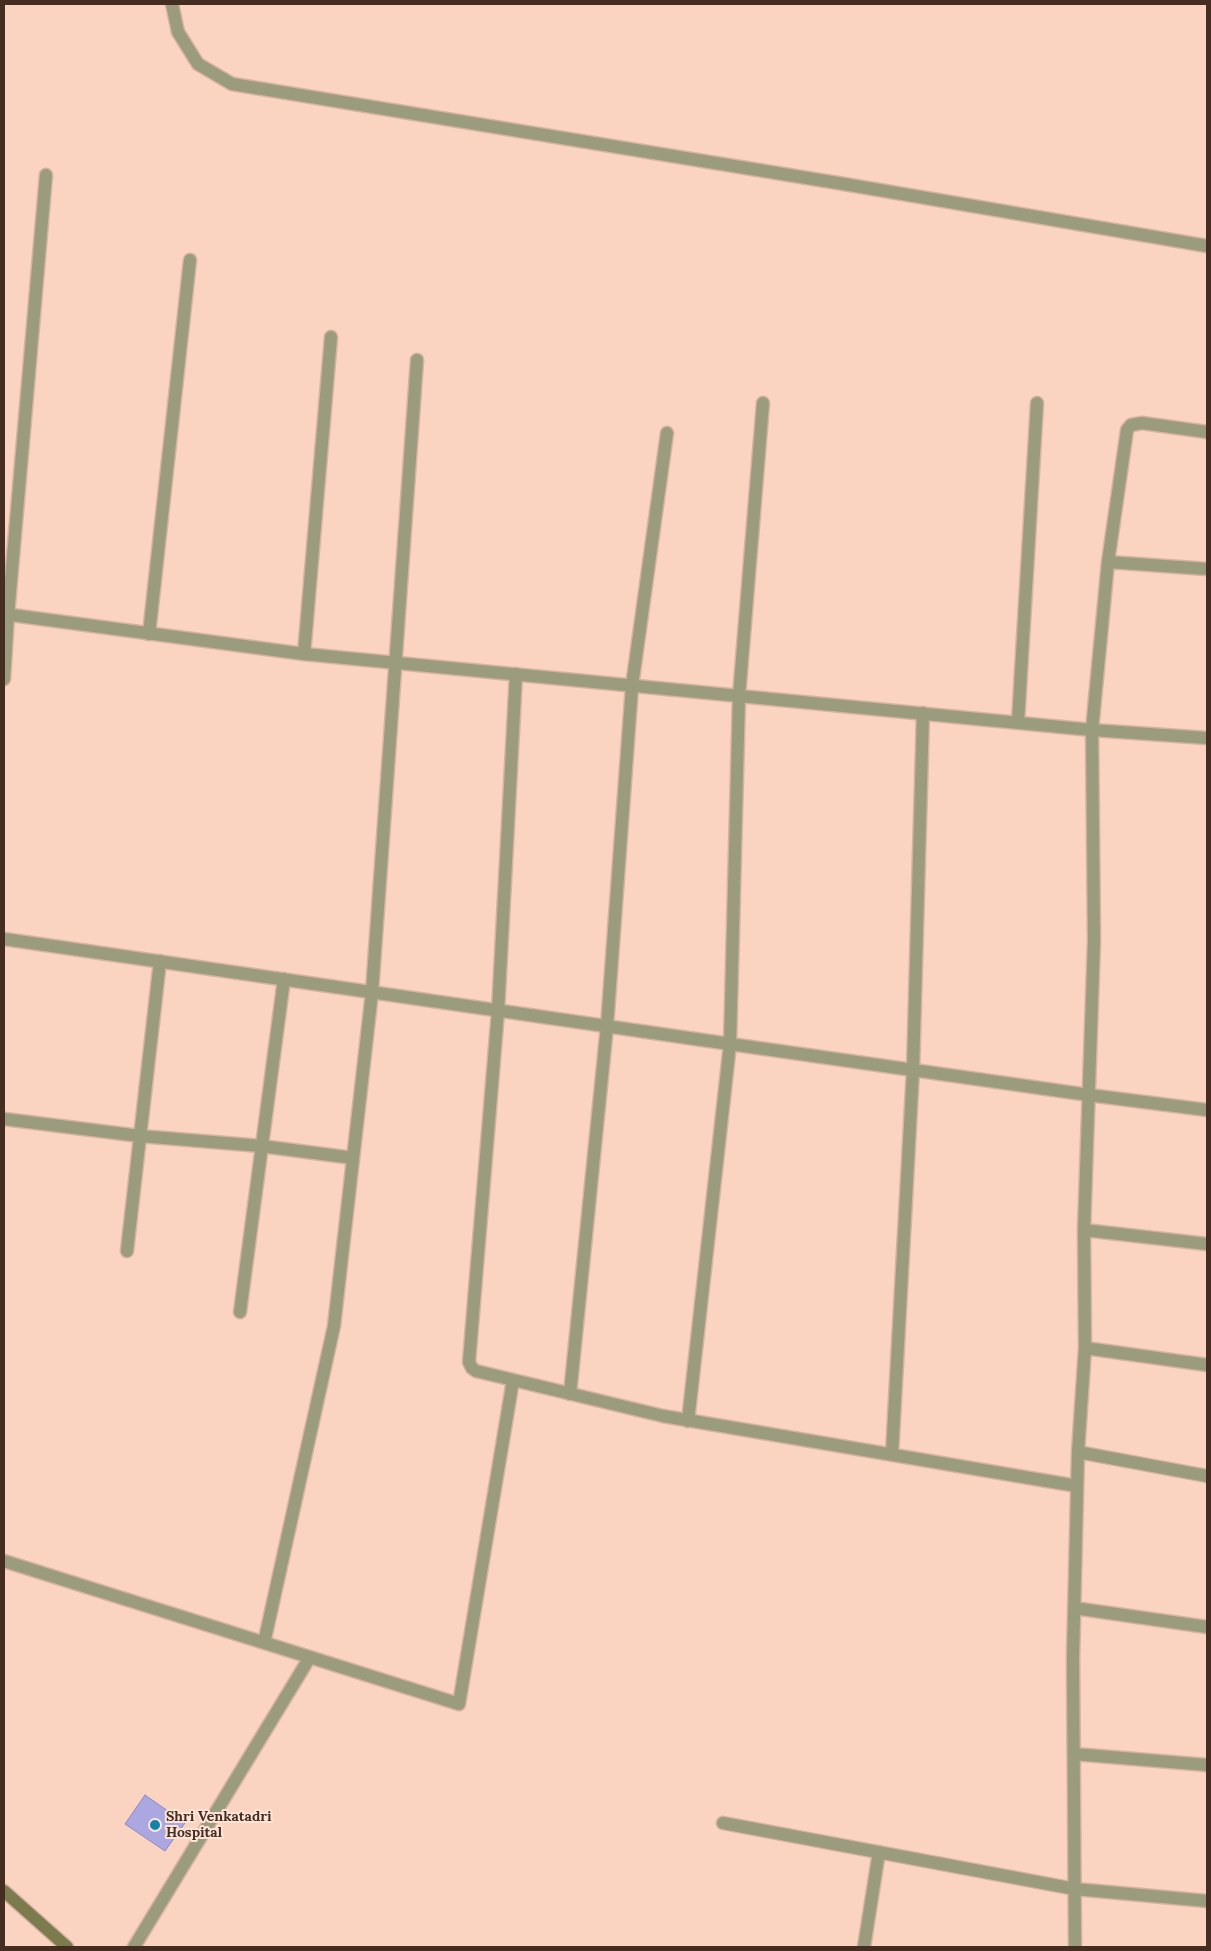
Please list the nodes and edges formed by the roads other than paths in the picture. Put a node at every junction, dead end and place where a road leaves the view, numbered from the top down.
1 (172, 4) edge
2 (46, 175) dead end
3 (1207, 246) edge
4 (190, 260) dead end
5 (330, 337) dead end
6 (417, 360) dead end
7 (763, 403) dead end
8 (1036, 403) dead end
9 (1207, 432) edge
10 (667, 433) dead end
11 (1108, 562) junction
12 (1207, 569) edge
13 (6, 614) edge
14 (149, 634) junction
15 (304, 654) junction
16 (397, 663) junction
17 (516, 674) junction
18 (4, 679) edge
19 (632, 686) junction
20 (739, 696) junction
21 (923, 713) junction
22 (1018, 722) junction
23 (1092, 730) junction
24 (1207, 738) edge
25 (4, 938) edge
26 (160, 961) junction
27 (284, 979) junction
28 (372, 992) junction
29 (498, 1010) junction
30 (607, 1026) junction
31 (730, 1044) junction
32 (913, 1070) junction
33 (1089, 1095) junction
34 (1207, 1110) edge
35 (4, 1119) edge
36 (140, 1136) junction
37 (261, 1146) junction
38 (353, 1158) junction
39 (1084, 1230) junction
40 (1207, 1244) edge
41 (127, 1251) dead end
42 (240, 1312) dead end
43 (1085, 1348) junction
44 (1207, 1365) edge
45 (513, 1380) junction
46 (570, 1394) junction
47 (688, 1421) junction
48 (1078, 1452) junction
49 (892, 1454) junction
50 (1207, 1476) edge
51 (1077, 1486) junction
52 (4, 1561) edge
53 (1074, 1608) junction
54 (1207, 1626) edge
55 (264, 1643) junction
56 (310, 1657) junction
57 (1074, 1754) junction
58 (1207, 1765) edge
59 (723, 1823) dead end
60 (879, 1852) junction
61 (1075, 1889) junction
62 (4, 1891) edge
63 (1207, 1901) edge
64 (67, 1947) edge
65 (134, 1947) edge
66 (864, 1947) edge
67 (1075, 1947) edge

1 - 3 street
2 - 13 street
4 - 14 street
5 - 15 street
6 - 16 street
7 - 20 street
8 - 22 street
9 - 11 street
10 - 19 street
11 - 12 street
11 - 23 street
13 - 14 street
13 - 18 street
14 - 15 street
15 - 16 street
16 - 17 street
16 - 28 street
17 - 19 street
17 - 29 street
19 - 20 street
19 - 30 street
20 - 21 street
20 - 31 street
21 - 22 street
21 - 32 street
22 - 23 street
23 - 24 street
23 - 33 street
25 - 26 street
26 - 27 street
26 - 36 street
27 - 28 street
27 - 37 street
28 - 29 street
28 - 38 street
29 - 30 street
29 - 45 street
30 - 31 street
30 - 46 street
31 - 32 street
31 - 47 street
32 - 33 street
32 - 49 street
33 - 34 street
33 - 39 street
35 - 36 street
36 - 37 street
36 - 41 street
37 - 38 street
37 - 42 street
38 - 55 street
39 - 40 street
39 - 43 street
43 - 44 street
43 - 48 street
45 - 46 street
45 - 56 street
46 - 47 street
47 - 49 street
48 - 50 street
48 - 51 street
49 - 51 street
51 - 53 street
52 - 55 street
53 - 54 street
53 - 57 street
55 - 56 street
56 - 65 street
57 - 58 street
57 - 61 street
59 - 60 street
60 - 61 street
60 - 66 street
61 - 63 street
61 - 67 street
62 - 64 main road

